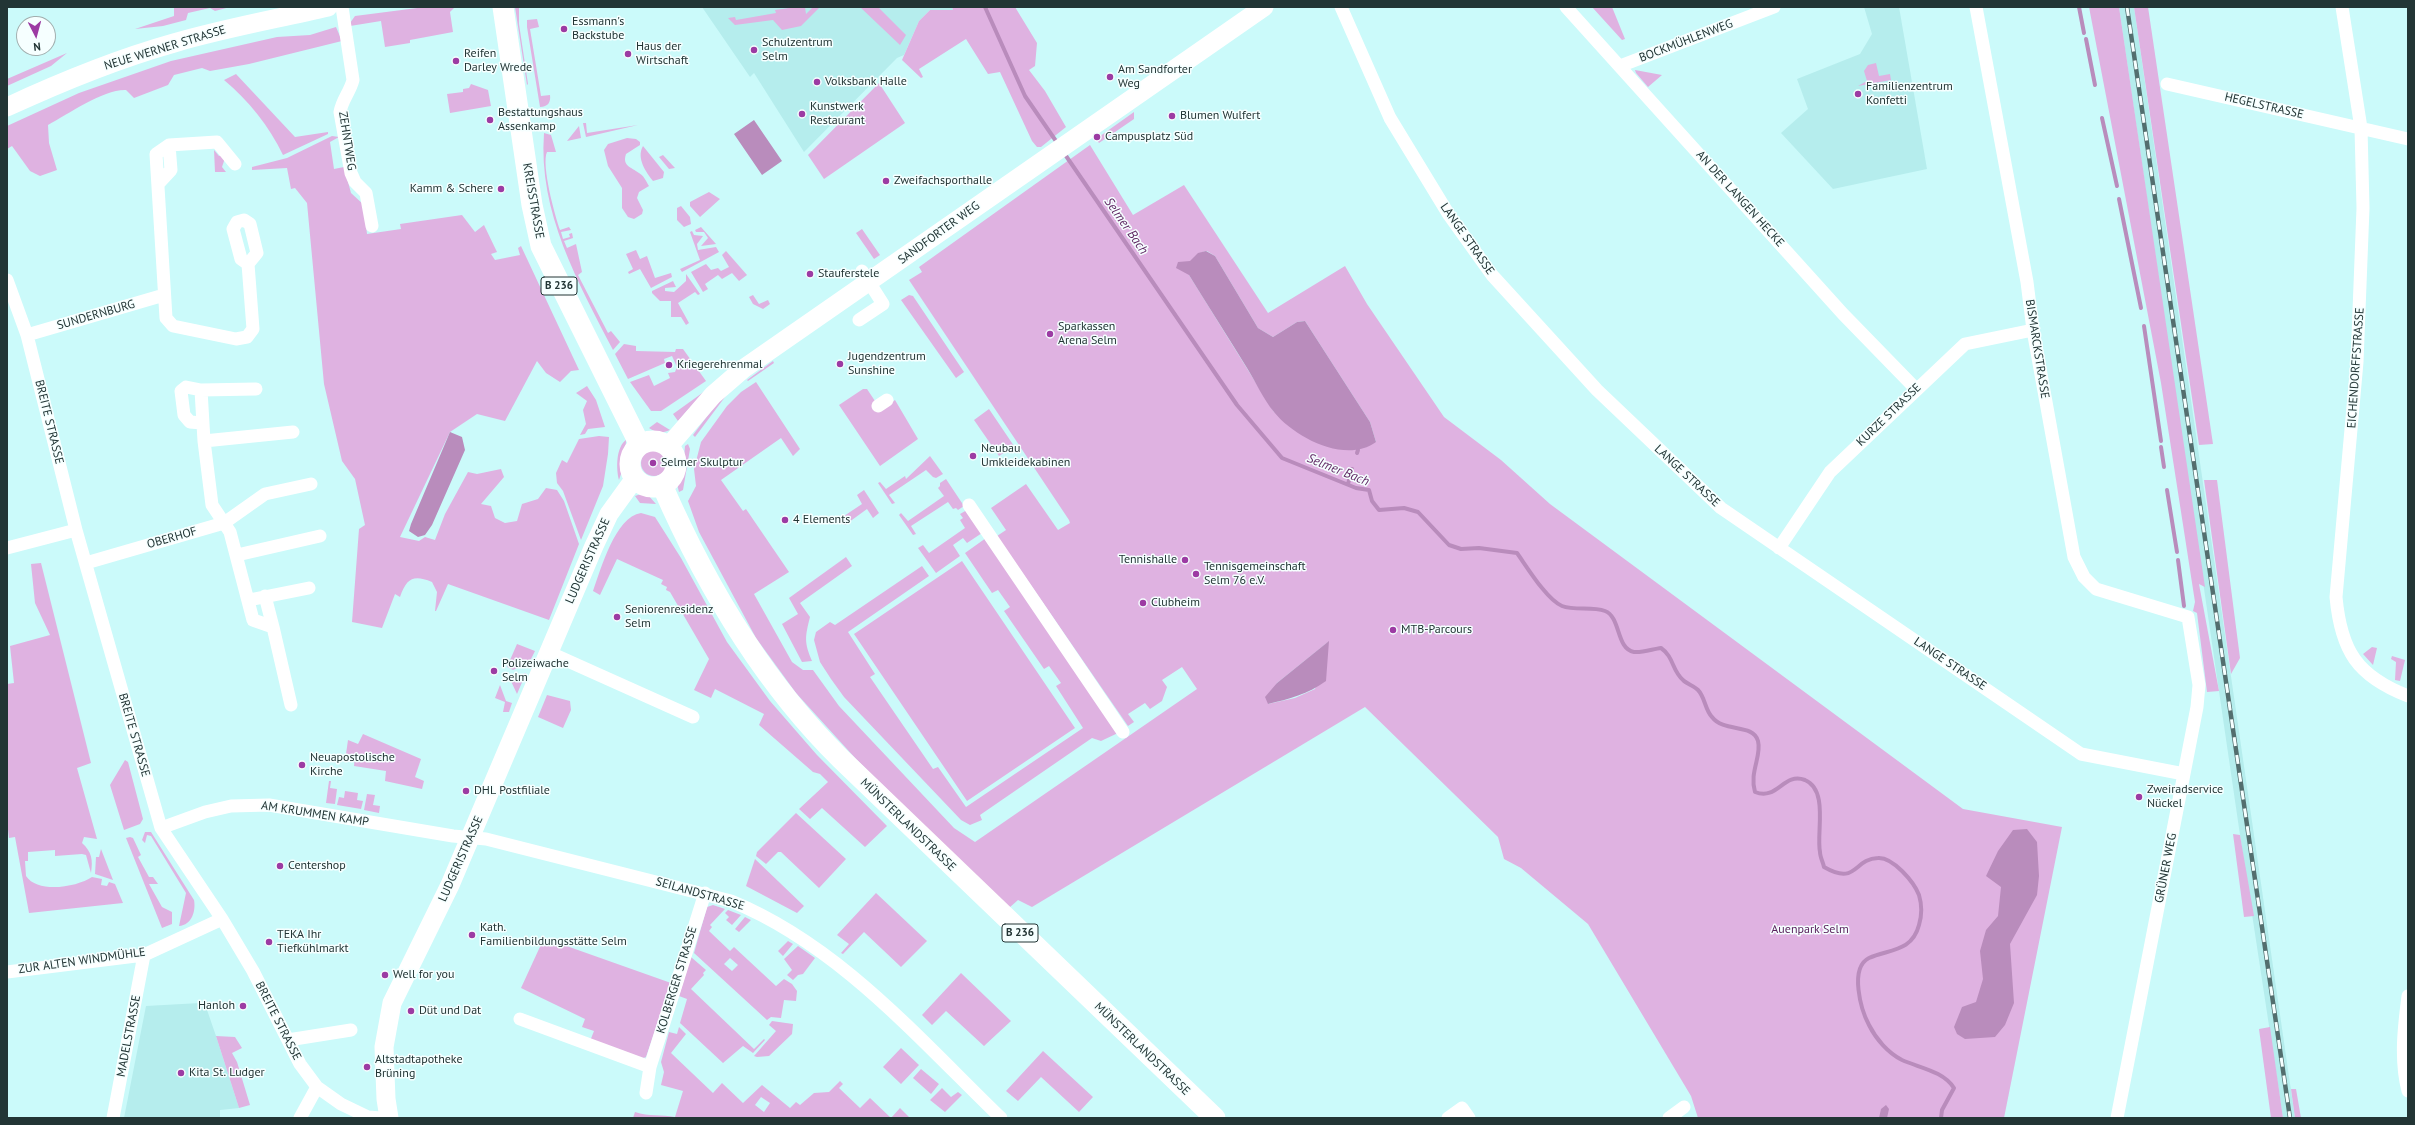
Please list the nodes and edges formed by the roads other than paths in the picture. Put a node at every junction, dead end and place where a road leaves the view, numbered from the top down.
1 (328, 7) edge
2 (342, 7) edge
3 (503, 7) edge
4 (1264, 7) edge
5 (1341, 7) edge
6 (1566, 7) edge
7 (1774, 7) edge
8 (1976, 7) edge
9 (2342, 7) edge
10 (284, 12) edge
11 (1620, 66) junction
12 (2167, 84) dead end
13 (7, 106) edge
14 (2361, 128) junction
15 (2408, 139) edge
16 (235, 164) dead end
17 (372, 226) dead end
18 (248, 264) dead end
19 (866, 277) junction
20 (7, 280) edge
21 (164, 295) junction
22 (859, 320) dead end
23 (2033, 330) junction
24 (28, 335) junction
25 (256, 389) dead end
26 (1916, 389) junction
27 (201, 390) junction
28 (202, 423) junction
29 (293, 432) dead end
30 (204, 441) junction
31 (640, 445) junction
32 (668, 447) junction
33 (635, 478) junction
34 (311, 484) dead end
35 (662, 485) junction
36 (212, 505) junction
37 (969, 506) dead end
38 (224, 523) junction
39 (202, 529) junction
40 (76, 530) junction
41 (320, 536) dead end
42 (7, 548) edge
43 (1779, 548) junction
44 (236, 555) junction
45 (86, 563) junction
46 (309, 588) dead end
47 (265, 596) junction
48 (249, 600) junction
49 (2188, 617) joint
50 (273, 627) junction
51 (548, 652) junction
52 (2408, 696) edge
53 (291, 705) dead end
54 (693, 717) dead end
55 (1123, 732) dead end
56 (2184, 774) junction
57 (161, 828) junction
58 (471, 837) junction
59 (705, 893) junction
60 (222, 919) junction
61 (144, 955) junction
62 (7, 972) edge
63 (2408, 1002) edge
64 (520, 1019) dead end
65 (351, 1030) dead end
66 (288, 1040) junction
67 (650, 1067) junction
68 (317, 1087) junction
69 (2408, 1091) edge
70 (646, 1093) dead end
71 (1684, 1108) dead end
72 (113, 1118) edge
73 (300, 1118) edge
74 (381, 1118) edge
75 (389, 1118) edge
76 (1001, 1118) edge
77 (1214, 1118) edge
78 (1448, 1118) edge
79 (1469, 1118) edge
80 (1669, 1118) edge
81 (2117, 1118) edge

1 - 10 street, NEUE WERNER STRASSE
2 - 17 street, ZEHNTWEG
3 - 31 main road, KREISSTRASSE / B 236
4 - 19 street, SANDFORTER WEG
5 - 43 street, LANGE STRASSE
6 - 11 street, AN DER LANGEN HECKE
7 - 11 street, BOCKMÜHLENWEG
8 - 23 street, BISMARCKSTRASSE
9 - 14 street, EICHENDORFFSTRASSE
10 - 13 street, NEUE WERNER STRASSE
11 - 26 street, AN DER LANGEN HECKE
12 - 14 street, HEGELSTRASSE
14 - 15 street, HEGELSTRASSE
14 - 52 street, EICHENDORFFSTRASSE
16 - 21 street
18 - 21 street
19 - 22 street
19 - 32 street, SANDFORTER WEG
20 - 24 street, BREITE STRASSE
21 - 24 street, SUNDERNBURG
23 - 26 street, KURZE STRASSE
23 - 49 street, BISMARCKSTRASSE
24 - 40 street, BREITE STRASSE
25 - 27 street
26 - 43 street, KURZE STRASSE
27 - 28 street
27 - 28 street
28 - 30 street
29 - 30 street
30 - 36 street
31 - 32 main road
31 - 33 main road
32 - 35 main road
33 - 35 main road
33 - 51 street, LUDGERISTRASSE
34 - 38 street
35 - 77 main road, MÜNSTERLANDSTRASSE / B 236
36 - 38 street
36 - 39 street
37 - 55 street
38 - 39 street, OBERHOF
38 - 44 street
39 - 45 street, OBERHOF
40 - 42 street
40 - 45 street, BREITE STRASSE
41 - 44 street
43 - 56 street, LANGE STRASSE
44 - 48 street
45 - 57 street, BREITE STRASSE
46 - 47 street
47 - 48 street
47 - 50 street
48 - 50 street
49 - 56 street, GRÜNER WEG
50 - 53 street
51 - 54 street
51 - 58 street, LUDGERISTRASSE
56 - 81 street, GRÜNER WEG
57 - 58 street, AM KRUMMEN KAMP
57 - 60 street, BREITE STRASSE
58 - 59 street, SEILANDSTRASSE
58 - 75 street, LUDGERISTRASSE
59 - 67 street, KOLBERGER STRASSE
59 - 76 street, SEILANDSTRASSE
60 - 61 street, ZUR ALTEN WINDMÜHLE
60 - 66 street, BREITE STRASSE
61 - 62 street, ZUR ALTEN WINDMÜHLE
61 - 72 street, MADELSTRASSE
63 - 69 street
64 - 67 street
65 - 66 street
66 - 68 street, BREITE STRASSE
67 - 70 street, KOLBERGER STRASSE
68 - 73 street
68 - 74 street, BREITE STRASSE
71 - 80 street
78 - 79 street

